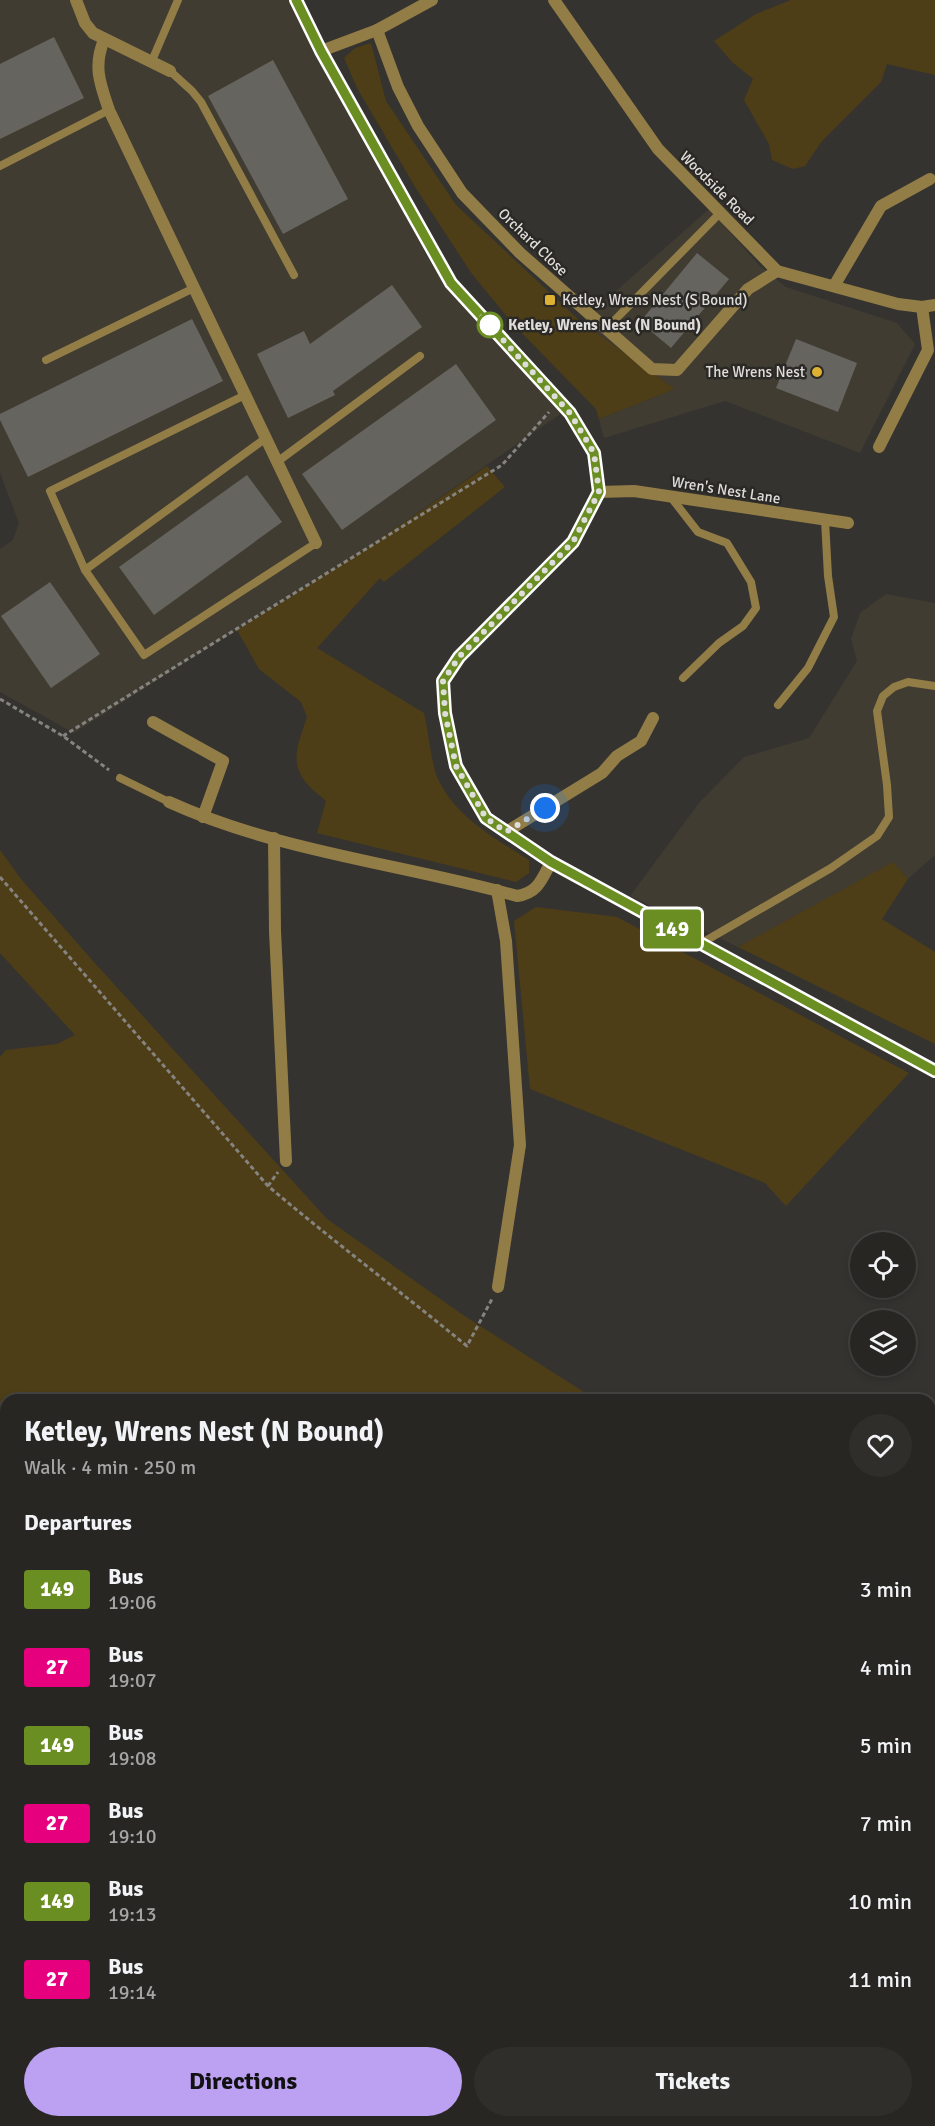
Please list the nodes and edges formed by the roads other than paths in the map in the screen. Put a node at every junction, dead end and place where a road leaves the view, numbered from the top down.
1 (76, 0) edge
2 (178, 0) edge
3 (296, 0) edge
4 (432, 0) edge
5 (554, 0) edge
6 (377, 30) junction
7 (104, 40) junction
8 (321, 51) junction
9 (151, 63) junction
10 (170, 71) joint
11 (109, 110) junction
12 (0, 166) edge
13 (930, 179) dead end
14 (721, 212) junction
15 (777, 270) junction
16 (294, 275) dead end
17 (834, 286) junction
18 (194, 288) junction
19 (928, 306) edge
20 (606, 329) junction
21 (420, 356) dead end
22 (46, 360) dead end
23 (245, 395) junction
24 (266, 438) junction
25 (879, 447) dead end
26 (277, 462) junction
27 (599, 492) junction
28 (670, 496) junction
29 (825, 520) junction
30 (848, 523) dead end
31 (316, 543) joint
32 (85, 570) junction
33 (683, 678) dead end
34 (935, 686) edge
35 (778, 705) dead end
36 (653, 718) dead end
37 (153, 722) dead end
38 (120, 778) road end
39 (169, 802) joint
40 (203, 817) junction
41 (506, 832) junction
42 (274, 838) junction
43 (551, 862) junction
44 (497, 890) junction
45 (699, 944) junction
46 (935, 1071) edge
47 (286, 1161) dead end
48 (498, 1287) road end

1 - 7 street
2 - 9 lane
3 - 8 street
4 - 6 street
5 - 14 street, Woodside Road
6 - 8 street
6 - 20 street, Orchard Close
7 - 9 street
7 - 11 street
8 - 27 street
9 - 10 street
10 - 16 lane
11 - 12 lane
11 - 18 street
13 - 17 street
14 - 15 street, Woodside Road
14 - 20 lane
15 - 17 street
15 - 20 street, Orchard Close
17 - 19 street
18 - 22 lane
18 - 23 street
19 - 25 street
21 - 26 lane
23 - 24 street
23 - 32 lane
24 - 26 street
24 - 32 lane
26 - 31 street
27 - 28 street, Wren's Nest Lane
27 - 41 street
28 - 29 street, Wren's Nest Lane
28 - 33 lane
29 - 30 street, Wren's Nest Lane
29 - 35 lane
31 - 32 lane
34 - 45 lane
36 - 41 street
37 - 40 street
38 - 39 lane
39 - 40 street
40 - 42 street
41 - 43 street
42 - 44 street
42 - 47 street
43 - 44 street
43 - 45 street
44 - 48 street
45 - 46 street

